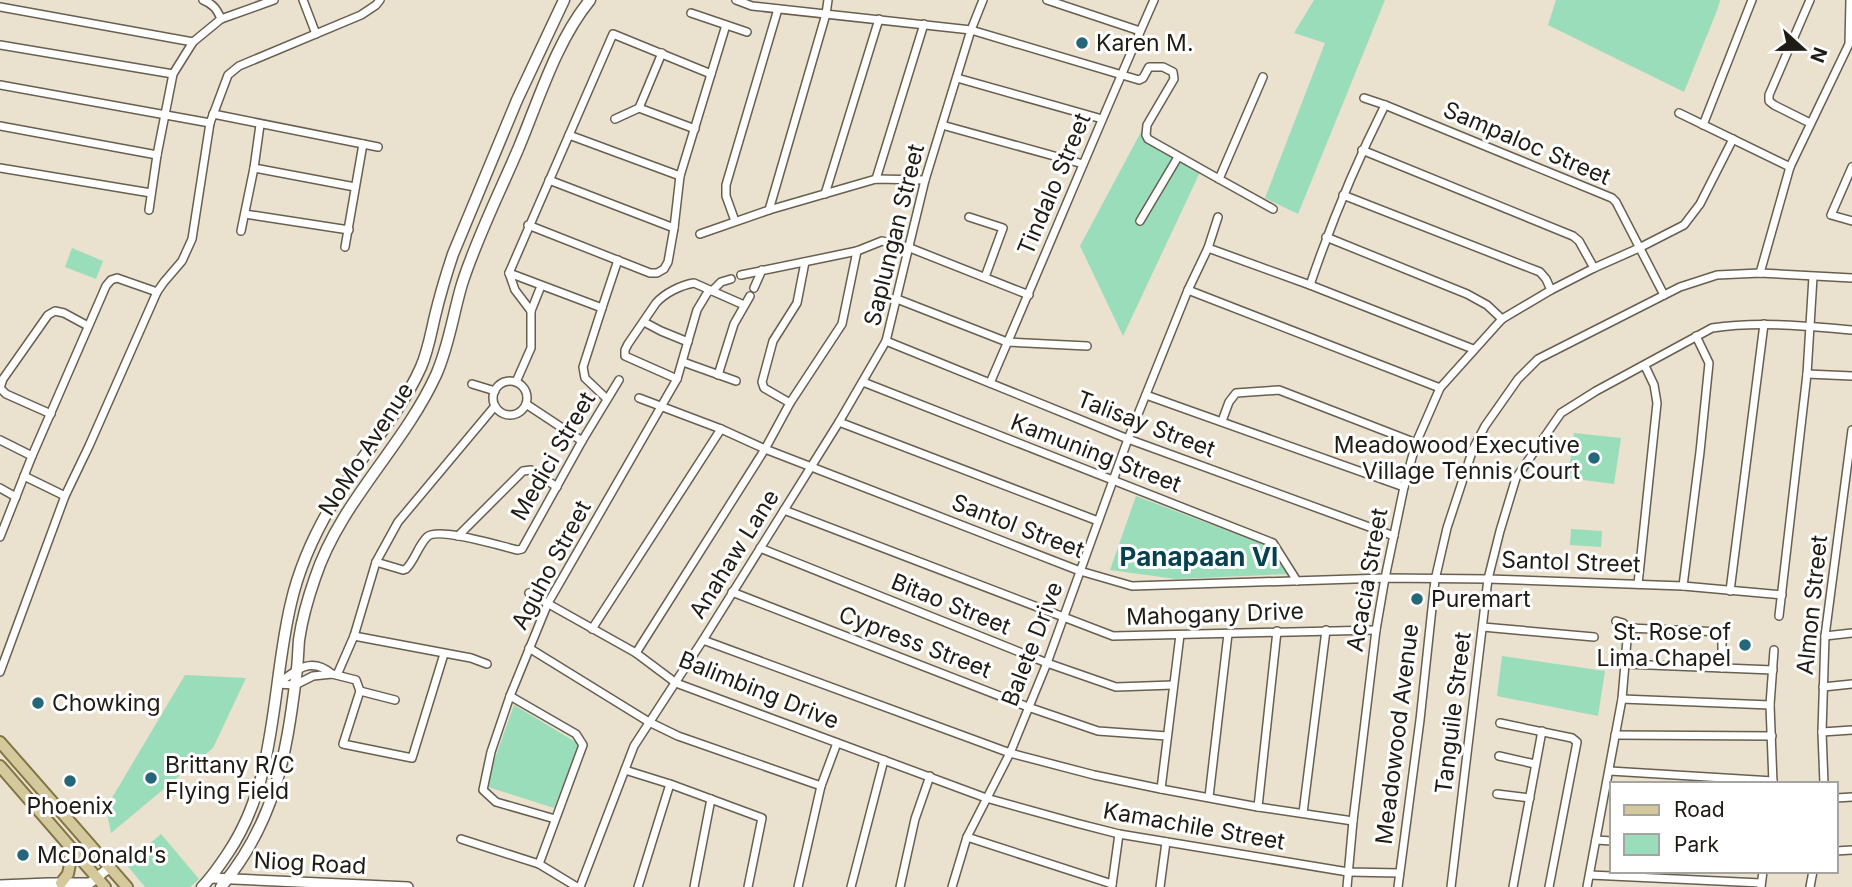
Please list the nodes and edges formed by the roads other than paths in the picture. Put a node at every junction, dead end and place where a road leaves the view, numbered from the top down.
1 (203, 0) edge
2 (274, 0) edge
3 (303, 0) edge
4 (380, 0) edge
5 (564, 0) edge
6 (590, 0) edge
7 (736, 0) edge
8 (828, 0) edge
9 (983, 0) edge
10 (1047, 0) edge
11 (1154, 0) edge
12 (1752, 0) edge
13 (1810, 0) edge
14 (1850, 0) edge
15 (0, 7) edge
16 (778, 9) junction
17 (691, 13) dead end
18 (826, 14) junction
19 (221, 19) junction
20 (879, 19) junction
21 (924, 24) junction
22 (726, 25) junction
23 (971, 30) junction
24 (1140, 31) junction
25 (747, 32) dead end
26 (316, 34) junction
27 (193, 42) junction
28 (0, 45) edge
29 (662, 53) junction
30 (173, 74) junction
31 (711, 74) junction
32 (1122, 75) junction
33 (1263, 77) dead end
34 (957, 78) junction
35 (0, 85) edge
36 (1364, 98) dead end
37 (1385, 105) junction
38 (639, 108) junction
39 (1679, 113) dead end
40 (164, 114) junction
41 (213, 114) junction
42 (615, 119) dead end
43 (1102, 119) junction
44 (210, 123) junction
45 (1810, 123) junction
46 (260, 125) junction
47 (942, 125) junction
48 (1703, 125) junction
49 (0, 126) edge
50 (695, 129) junction
51 (569, 135) junction
52 (1732, 139) junction
53 (363, 144) junction
54 (378, 148) dead end
55 (1362, 150) junction
56 (157, 155) junction
57 (1178, 157) junction
58 (1083, 164) junction
59 (1790, 167) junction
60 (1852, 167) edge
61 (0, 168) edge
62 (254, 168) junction
63 (680, 176) junction
64 (876, 179) junction
65 (1219, 179) junction
66 (549, 180) junction
67 (925, 180) junction
68 (355, 187) junction
69 (151, 193) junction
70 (825, 194) junction
71 (1343, 195) junction
72 (1273, 209) dead end
73 (149, 210) dead end
74 (769, 210) junction
75 (244, 214) junction
76 (969, 217) dead end
77 (1218, 217) dead end
78 (1140, 221) dead end
79 (1852, 221) edge
80 (735, 222) junction
81 (528, 225) junction
82 (674, 228) junction
83 (349, 230) junction
84 (241, 231) dead end
85 (699, 234) dead end
86 (1326, 237) junction
87 (345, 247) dead end
88 (910, 248) junction
89 (1208, 248) junction
90 (1639, 248) junction
91 (857, 251) junction
92 (618, 260) junction
93 (805, 262) junction
94 (1594, 268) junction
95 (762, 270) junction
96 (509, 273) junction
97 (1760, 273) junction
98 (741, 275) dead end
99 (985, 277) junction
100 (1813, 277) junction
101 (1852, 278) edge
102 (731, 279) dead end
103 (1310, 285) junction
104 (541, 286) junction
105 (710, 290) junction
106 (1188, 290) junction
107 (1551, 290) junction
108 (157, 292) junction
109 (1029, 295) junction
110 (1664, 295) junction
111 (898, 299) junction
112 (744, 305) junction
113 (602, 308) junction
114 (531, 311) junction
115 (1502, 319) junction
116 (644, 322) junction
117 (1764, 324) junction
118 (88, 326) junction
119 (1810, 326) junction
120 (1852, 330) edge
121 (1696, 336) junction
122 (886, 341) junction
123 (688, 342) junction
124 (1007, 342) junction
125 (1087, 346) dead end
126 (1474, 349) junction
127 (683, 362) junction
128 (421, 366) junction
129 (1645, 366) junction
130 (437, 372) junction
131 (1807, 373) junction
132 (718, 375) junction
133 (1852, 376) edge
134 (677, 379) junction
135 (619, 380) dead end
136 (736, 381) dead end
137 (516, 382) junction
138 (863, 382) junction
139 (990, 383) junction
140 (472, 384) dead end
141 (1440, 388) junction
142 (495, 391) junction
143 (1146, 395) junction
144 (639, 398) dead end
145 (607, 399) junction
146 (790, 402) junction
147 (526, 404) junction
148 (495, 406) junction
149 (662, 408) junction
150 (51, 414) junction
151 (1222, 421) junction
152 (839, 422) junction
153 (721, 429) junction
154 (1852, 430) edge
155 (1128, 439) junction
156 (0, 440) edge
157 (582, 441) junction
158 (1416, 443) junction
159 (765, 449) junction
160 (32, 456) junction
161 (810, 466) junction
162 (24, 476) junction
163 (1113, 480) junction
164 (557, 487) junction
165 (1404, 487) junction
166 (0, 488) edge
167 (1848, 493) edge
168 (65, 496) junction
169 (16, 497) junction
170 (783, 510) junction
171 (1098, 522) junction
172 (458, 536) junction
173 (1394, 536) junction
174 (0, 537) edge
175 (760, 548) junction
176 (376, 562) junction
177 (1080, 571) junction
178 (1385, 578) junction
179 (1435, 579) junction
180 (1488, 579) junction
181 (1297, 581) junction
182 (1638, 584) junction
183 (1683, 586) junction
184 (1731, 591) junction
185 (733, 592) junction
186 (530, 593) dead end
187 (1782, 595) junction
188 (548, 603) junction
189 (1779, 616) dead end
190 (1064, 617) junction
191 (1616, 621) dead end
192 (1483, 627) junction
193 (1628, 628) junction
194 (592, 629) junction
195 (1326, 630) junction
196 (1376, 630) junction
197 (1277, 631) junction
198 (1228, 634) junction
199 (1852, 634) edge
200 (1180, 635) junction
201 (354, 636) junction
202 (1825, 636) junction
203 (1594, 637) dead end
204 (703, 640) junction
205 (528, 648) junction
206 (1774, 650) dead end
207 (636, 653) junction
208 (444, 654) junction
209 (1047, 663) junction
210 (487, 664) dead end
211 (1625, 664) junction
212 (302, 667) junction
213 (1722, 668) junction
214 (1773, 670) junction
215 (0, 672) edge
216 (334, 674) junction
217 (306, 679) junction
218 (676, 683) junction
219 (277, 684) junction
220 (1852, 684) edge
221 (295, 685) junction
222 (1173, 685) junction
223 (1823, 687) junction
224 (360, 691) junction
225 (510, 696) junction
226 (1622, 699) junction
227 (395, 700) dead end
228 (1770, 705) junction
229 (1028, 707) junction
230 (649, 722) junction
231 (1500, 723) dead end
232 (1852, 730) edge
233 (1542, 732) junction
234 (1822, 732) junction
235 (1615, 735) junction
236 (1167, 736) junction
237 (1772, 736) junction
238 (0, 742) edge
239 (837, 743) junction
240 (1010, 753) junction
241 (1499, 756) dead end
242 (884, 760) junction
243 (1535, 764) junction
244 (0, 766) edge
245 (625, 770) junction
246 (1610, 771) junction
247 (930, 776) junction
248 (1773, 782) edge
249 (1825, 782) edge
250 (670, 785) junction
251 (821, 786) junction
252 (1161, 789) junction
253 (1497, 794) dead end
254 (1209, 797) junction
255 (986, 798) junction
256 (1530, 798) junction
257 (711, 799) junction
258 (1603, 805) junction
259 (1610, 805) edge
260 (1258, 807) junction
261 (1303, 813) junction
262 (555, 819) junction
263 (1353, 821) junction
264 (1119, 834) junction
265 (967, 837) junction
266 (461, 839) dead end
267 (1597, 840) junction
268 (1610, 841) edge
269 (1166, 842) junction
270 (72, 849) junction
271 (539, 864) junction
272 (110, 867) junction
273 (1348, 872) junction
274 (1399, 873) junction
275 (1590, 875) junction
276 (97, 878) junction
277 (211, 878) junction
278 (224, 883) edge
279 (61, 884) junction
280 (0, 885) edge
281 (1761, 885) edge
282 (955, 886) edge
283 (1112, 886) edge
284 (105, 887) edge
285 (127, 887) edge
286 (202, 887) edge
287 (408, 887) edge
288 (579, 887) edge
289 (638, 887) edge
290 (694, 887) edge
291 (748, 887) edge
292 (798, 887) edge
293 (851, 887) edge
294 (900, 887) edge
295 (1160, 887) edge
296 (1347, 887) edge
297 (1398, 887) edge
298 (1451, 887) edge
299 (1513, 887) edge
300 (1549, 887) edge
301 (1587, 887) edge

1 - 19 street
2 - 19 street
3 - 26 street
4 - 26 street
5 - 128 main road, NoMo Avenue
6 - 130 main road, NoMo Avenue
7 - 16 street
8 - 18 street
9 - 23 street, Saplungan Street
10 - 24 street
11 - 24 street, Tindalo Street
12 - 48 street
13 - 45 street
14 - 45 street
15 - 27 street
16 - 18 street
16 - 80 street
17 - 22 street
18 - 20 street
18 - 74 street
19 - 27 street
20 - 21 street
20 - 70 street
21 - 23 street
21 - 64 street
22 - 25 street
22 - 31 street
23 - 32 street
23 - 34 street, Saplungan Street
24 - 32 street, Tindalo Street
26 - 41 street
27 - 30 street
28 - 30 street
29 - 31 street
29 - 38 street
29 - 51 street
30 - 40 street
31 - 50 street
32 - 43 street, Tindalo Street
32 - 57 street
33 - 65 street
34 - 43 street
34 - 47 street, Saplungan Street
35 - 40 street
36 - 37 street, Sampaloc Street
37 - 55 street
37 - 90 street, Sampaloc Street
38 - 42 street
38 - 50 street
39 - 48 street
40 - 44 street
40 - 56 street
41 - 44 street
41 - 46 street
43 - 58 street, Tindalo Street
44 - 108 street
45 - 59 street
46 - 53 street
46 - 62 street
47 - 58 street
47 - 67 street, Saplungan Street
48 - 52 street
49 - 56 street
50 - 63 street
51 - 63 street
51 - 66 street
52 - 59 street
52 - 90 street, Acacia Street
53 - 54 street
53 - 68 street
55 - 71 street
55 - 94 street
56 - 69 street
57 - 65 street
57 - 78 street
58 - 109 street, Tindalo Street
59 - 97 street
60 - 79 street
61 - 69 street
62 - 68 street
62 - 75 street
63 - 82 street
64 - 67 street
64 - 70 street
65 - 72 street
66 - 81 street
66 - 82 street
67 - 88 street, Saplungan Street
68 - 83 street
69 - 73 street
70 - 74 street
71 - 86 street
71 - 107 street
74 - 80 street
75 - 83 street
75 - 84 street
76 - 99 street
77 - 89 street, Balete Drive
80 - 85 street
81 - 92 street
81 - 96 street
82 - 92 street
83 - 87 street
86 - 103 street
86 - 115 street
88 - 91 street
88 - 99 street
88 - 111 street, Saplungan Street
89 - 103 street
89 - 106 street, Balete Drive
90 - 94 street, Acacia Street
90 - 110 street, Sampaloc Street
91 - 93 street
91 - 146 street
92 - 113 street
93 - 95 street
93 - 146 street
94 - 107 street, Acacia Street
95 - 98 street
95 - 112 street
96 - 104 street
96 - 114 street
97 - 100 street, Meadowood Avenue
97 - 110 street, Meadowood Avenue
99 - 109 street
100 - 101 street, Meadowood Avenue
100 - 119 street
102 - 105 street
103 - 126 street
104 - 113 street
104 - 114 street
105 - 112 street
105 - 116 street
105 - 123 street, Aguho Street
106 - 141 street
106 - 143 street, Balete Drive
107 - 115 street, Acacia Street
108 - 118 street
108 - 168 street
109 - 124 street, Tindalo Street
110 - 179 street, Meadowood Avenue
111 - 122 street, Saplungan Street
111 - 124 street
112 - 132 street
113 - 145 street
114 - 137 street
115 - 126 street, Acacia Street
116 - 123 street
116 - 134 street
117 - 119 street, Tanguile Street
117 - 121 street, Tanguile Street
117 - 184 street
118 - 150 street
118 - 150 street
119 - 120 street, Tanguile Street
119 - 131 street
121 - 129 street, Tanguile Street
121 - 183 street
122 - 138 street, Saplungan Street
122 - 139 street, Talisay Street
123 - 127 street, Aguho Street
124 - 125 street
124 - 139 street, Tindalo Street
126 - 141 street, Acacia Street
127 - 132 street
127 - 134 street, Aguho Street
128 - 130 main road
128 - 219 main road, NoMo Avenue
129 - 180 street, Tanguile Street
129 - 182 street
130 - 212 main road, NoMo Avenue
131 - 133 street
131 - 187 street
132 - 136 street
134 - 149 street, Aguho Street
135 - 145 street, Medici Street
137 - 142 street
137 - 147 street
138 - 152 street, Saplungan Street
138 - 163 street, Kamuning Street
139 - 155 street, Talisay Street
140 - 142 street
141 - 158 street, Acacia Street
142 - 148 street
143 - 151 street
143 - 155 street, Balete Drive
144 - 149 street, Santol Street
145 - 157 street, Medici Street
146 - 159 street
147 - 148 street
147 - 157 street
148 - 176 street
149 - 153 street, Santol Street
149 - 188 street, Aguho Street
150 - 160 street
151 - 158 street
151 - 165 street
152 - 161 street, Saplungan Street
152 - 171 street
153 - 159 street, Santol Street
153 - 194 street
154 - 167 street, Almon Street
155 - 163 street, Balete Drive
155 - 173 street, Talisay Street
156 - 160 street
157 - 164 street, Medici Street
158 - 165 street, Acacia Street
159 - 161 street, Santol Street
159 - 207 street
160 - 162 street
161 - 170 street, Anahaw Lane
161 - 177 street, Santol Street
162 - 168 street
162 - 169 street
163 - 171 street, Balete Drive
163 - 181 street, Kamuning Street
164 - 172 street
164 - 172 street, Medici Street
165 - 173 street, Acacia Street
166 - 169 street
167 - 202 street, Almon Street
168 - 215 street
169 - 174 street
170 - 175 street, Anahaw Lane
170 - 190 street, Mahogany Drive
171 - 177 street, Balete Drive
172 - 176 street, Medici Street
173 - 178 street, Acacia Street
175 - 185 street, Anahaw Lane
175 - 209 street, Bitao Street
176 - 201 street
177 - 181 street, Santol Street
177 - 190 street, Balete Drive
178 - 179 street, Santol Street
178 - 181 street, Santol Street
178 - 196 street, Acacia Street
179 - 180 street, Santol Street
179 - 274 street, Meadowood Avenue
180 - 182 street, Santol Street
180 - 192 street, Tanguile Street
182 - 183 street, Santol Street
183 - 184 street, Santol Street
184 - 187 street, Santol Street
185 - 204 street, Anahaw Lane
185 - 229 street, Cypress Street
186 - 188 street, Balimbing Drive
187 - 189 street
188 - 194 street, Balimbing Drive
188 - 205 street, Aguho Street
190 - 200 street, Mahogany Drive
190 - 209 street, Balete Drive
191 - 193 street
192 - 203 street
192 - 298 street, Tanguile Street
193 - 211 street
193 - 213 street
194 - 207 street, Balimbing Drive
195 - 196 street, Mahogany Drive
195 - 197 street, Mahogany Drive
195 - 261 street
196 - 263 street, Acacia Street
197 - 198 street, Mahogany Drive
197 - 260 street
198 - 200 street, Mahogany Drive
198 - 254 street
199 - 202 street
200 - 222 street
201 - 208 street
201 - 216 street
202 - 223 street, Almon Street
204 - 218 street, Anahaw Lane
204 - 240 street
205 - 225 street, Aguho Street
205 - 230 street
206 - 214 street
207 - 218 street, Balimbing Drive
208 - 210 street
208 - 224 street
209 - 222 street, Bitao Street
209 - 229 street, Balete Drive
211 - 213 street
211 - 226 street
212 - 216 street
212 - 217 street
212 - 219 street
212 - 221 main road, NoMo Avenue
213 - 214 street
214 - 228 street
216 - 217 street
216 - 224 street
217 - 221 street
218 - 230 street, Anahaw Lane
218 - 239 street, Balimbing Drive
219 - 221 street
219 - 277 main road, NoMo Avenue
220 - 223 street
221 - 278 main road, NoMo Avenue
222 - 236 street
223 - 234 street, Almon Street
224 - 227 street
225 - 262 street
225 - 262 street, Aguho Street
226 - 228 street
226 - 235 street
228 - 237 street
229 - 236 street, Cypress Street
229 - 240 street, Balete Drive
230 - 245 street, Anahaw Lane
230 - 251 street
231 - 233 street
232 - 234 street
233 - 243 street
233 - 300 street
234 - 249 street, Almon Street
235 - 237 street
235 - 246 street
236 - 252 street
237 - 248 street
238 - 272 main road
239 - 242 street, Balimbing Drive
239 - 251 street
240 - 252 street
240 - 255 street, Balete Drive
241 - 243 street
242 - 247 street, Balimbing Drive
242 - 293 street
243 - 256 street
244 - 270 main road
245 - 250 street
245 - 288 street, Anahaw Lane
246 - 248 street
246 - 258 street
247 - 255 street, Balimbing Drive
247 - 294 street
250 - 257 street
250 - 289 street
251 - 292 street
252 - 254 street
253 - 256 street
254 - 260 street
255 - 264 street, Kamachile Street
255 - 265 street, Balete Drive
256 - 299 street
257 - 290 street
257 - 291 street
258 - 259 street
258 - 267 street
260 - 261 street
261 - 263 street
262 - 271 street
263 - 273 street, Acacia Street
264 - 269 street, Kamachile Street
264 - 283 street
265 - 282 street, Balete Drive
265 - 283 street
266 - 271 street
267 - 268 street
267 - 275 street
269 - 273 street, Kamachile Street
269 - 295 street
270 - 276 main road
270 - 279 main road
271 - 288 street
272 - 276 street
272 - 285 main road
273 - 274 street, Kamachile Street
273 - 296 street, Acacia Street
274 - 297 street, Meadowood Avenue
275 - 281 street
275 - 301 street
276 - 279 street
276 - 284 main road
277 - 278 street, Niog Road
277 - 286 main road, NoMo Avenue
278 - 287 street, Niog Road
279 - 280 street

